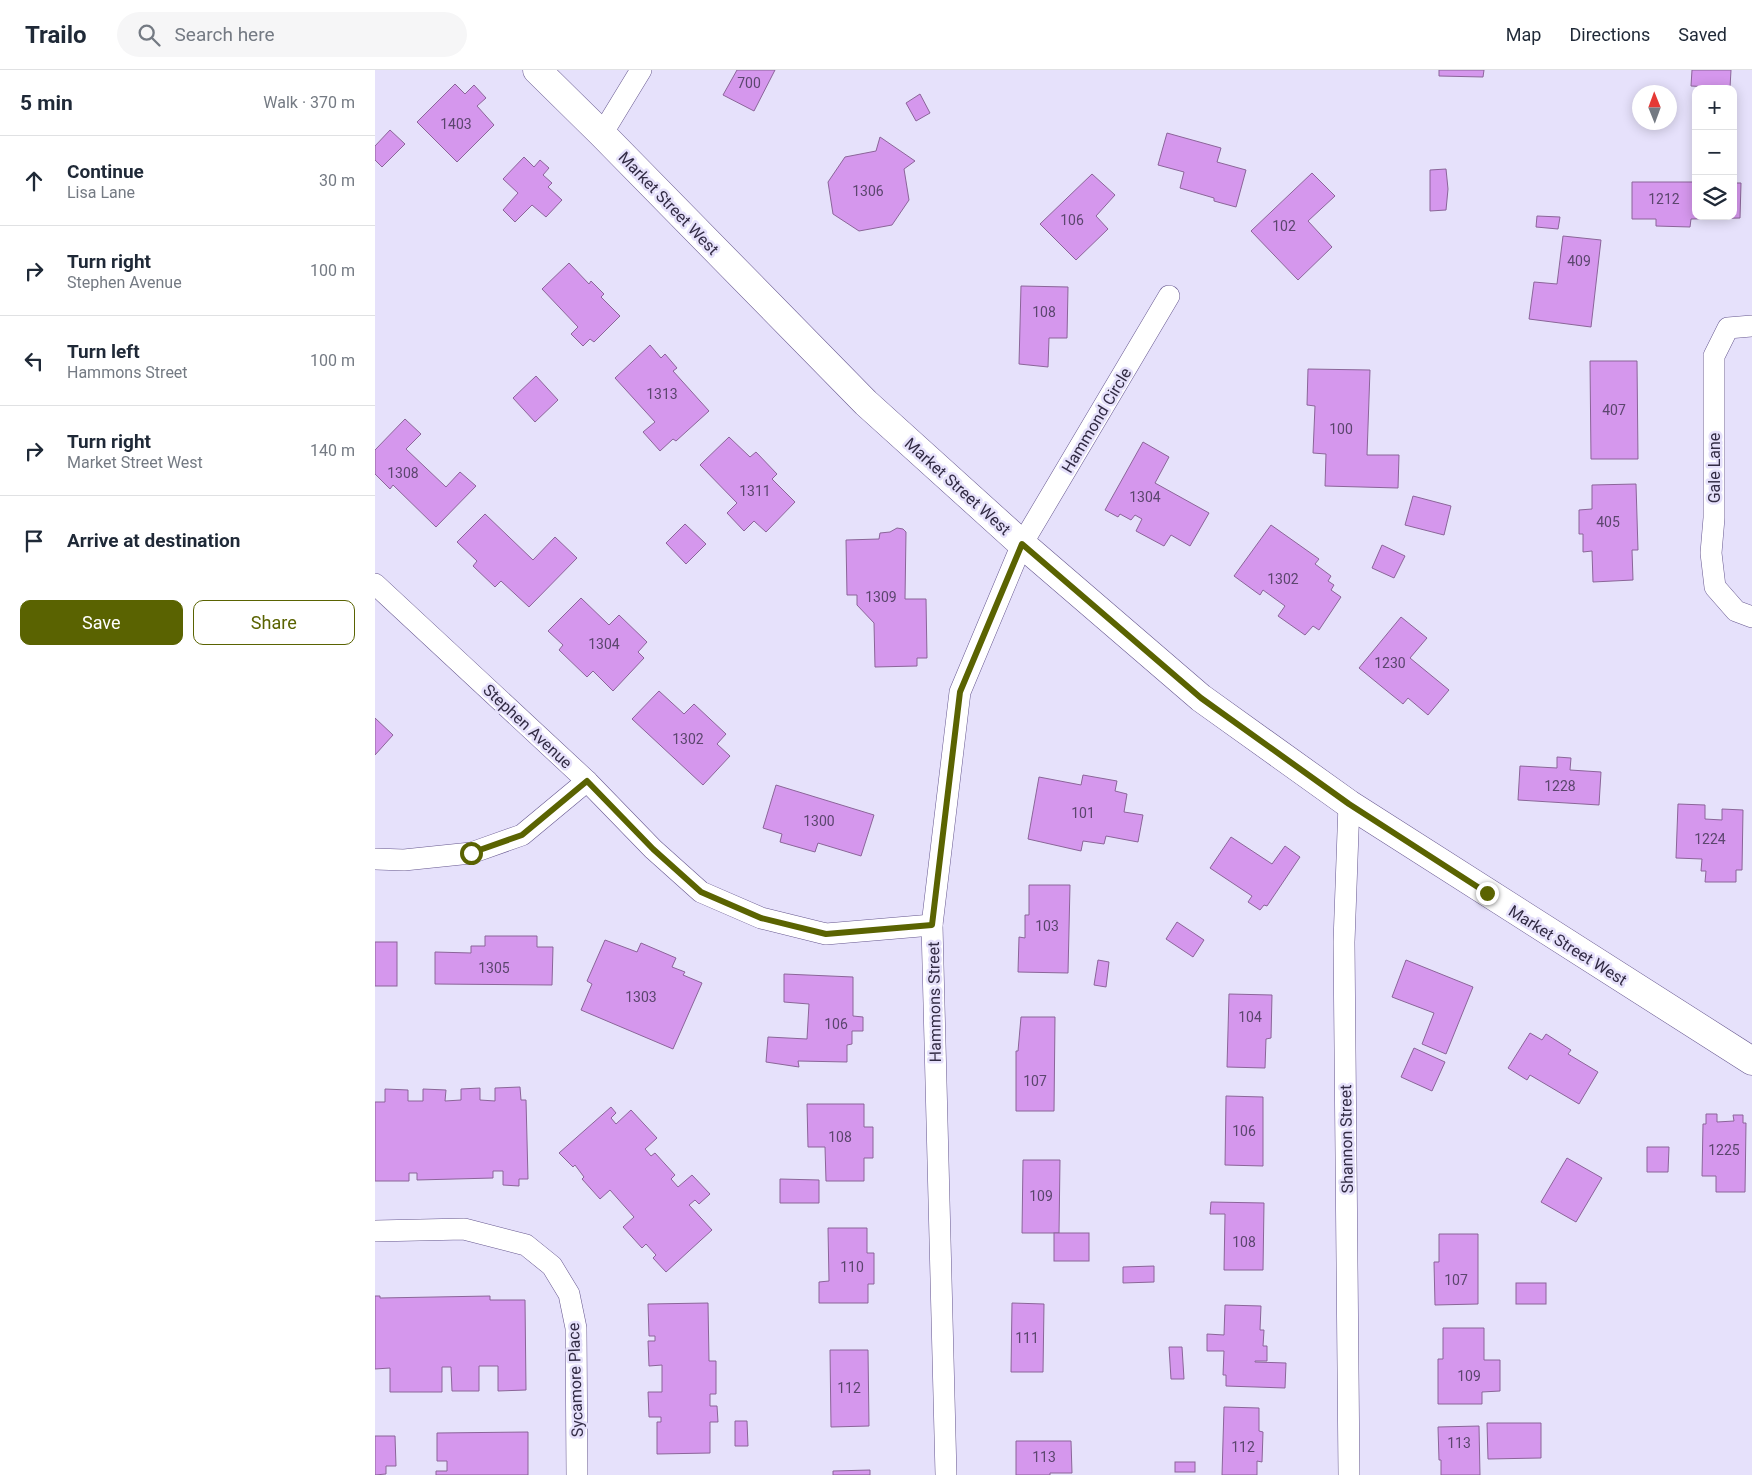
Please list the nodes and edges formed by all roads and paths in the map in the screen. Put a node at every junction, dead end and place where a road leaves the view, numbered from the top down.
1 (537, 70) edge
2 (641, 70) edge
3 (601, 134) junction
4 (1169, 296) dead end
5 (1752, 326) edge
6 (1022, 544) junction
7 (375, 584) edge
8 (1752, 617) edge
9 (587, 781) junction
10 (1349, 804) junction
11 (375, 859) edge
12 (932, 925) junction
13 (1752, 1061) edge
14 (375, 1231) edge
15 (577, 1475) edge
16 (945, 1475) edge
17 (1349, 1475) edge

1 - 3 main road, Market Street West
2 - 3 street
3 - 6 main road, Market Street West
4 - 6 street, Hammond Circle
5 - 8 street, Gale Lane
6 - 10 main road, Market Street West
6 - 12 street, Hammons Street
7 - 9 street, Stephen Avenue
9 - 11 street
9 - 12 street, Stephen Avenue
10 - 13 main road, Market Street West
10 - 17 street, Shannon Street
12 - 16 street, Hammons Street
14 - 15 street, Sycamore Place

